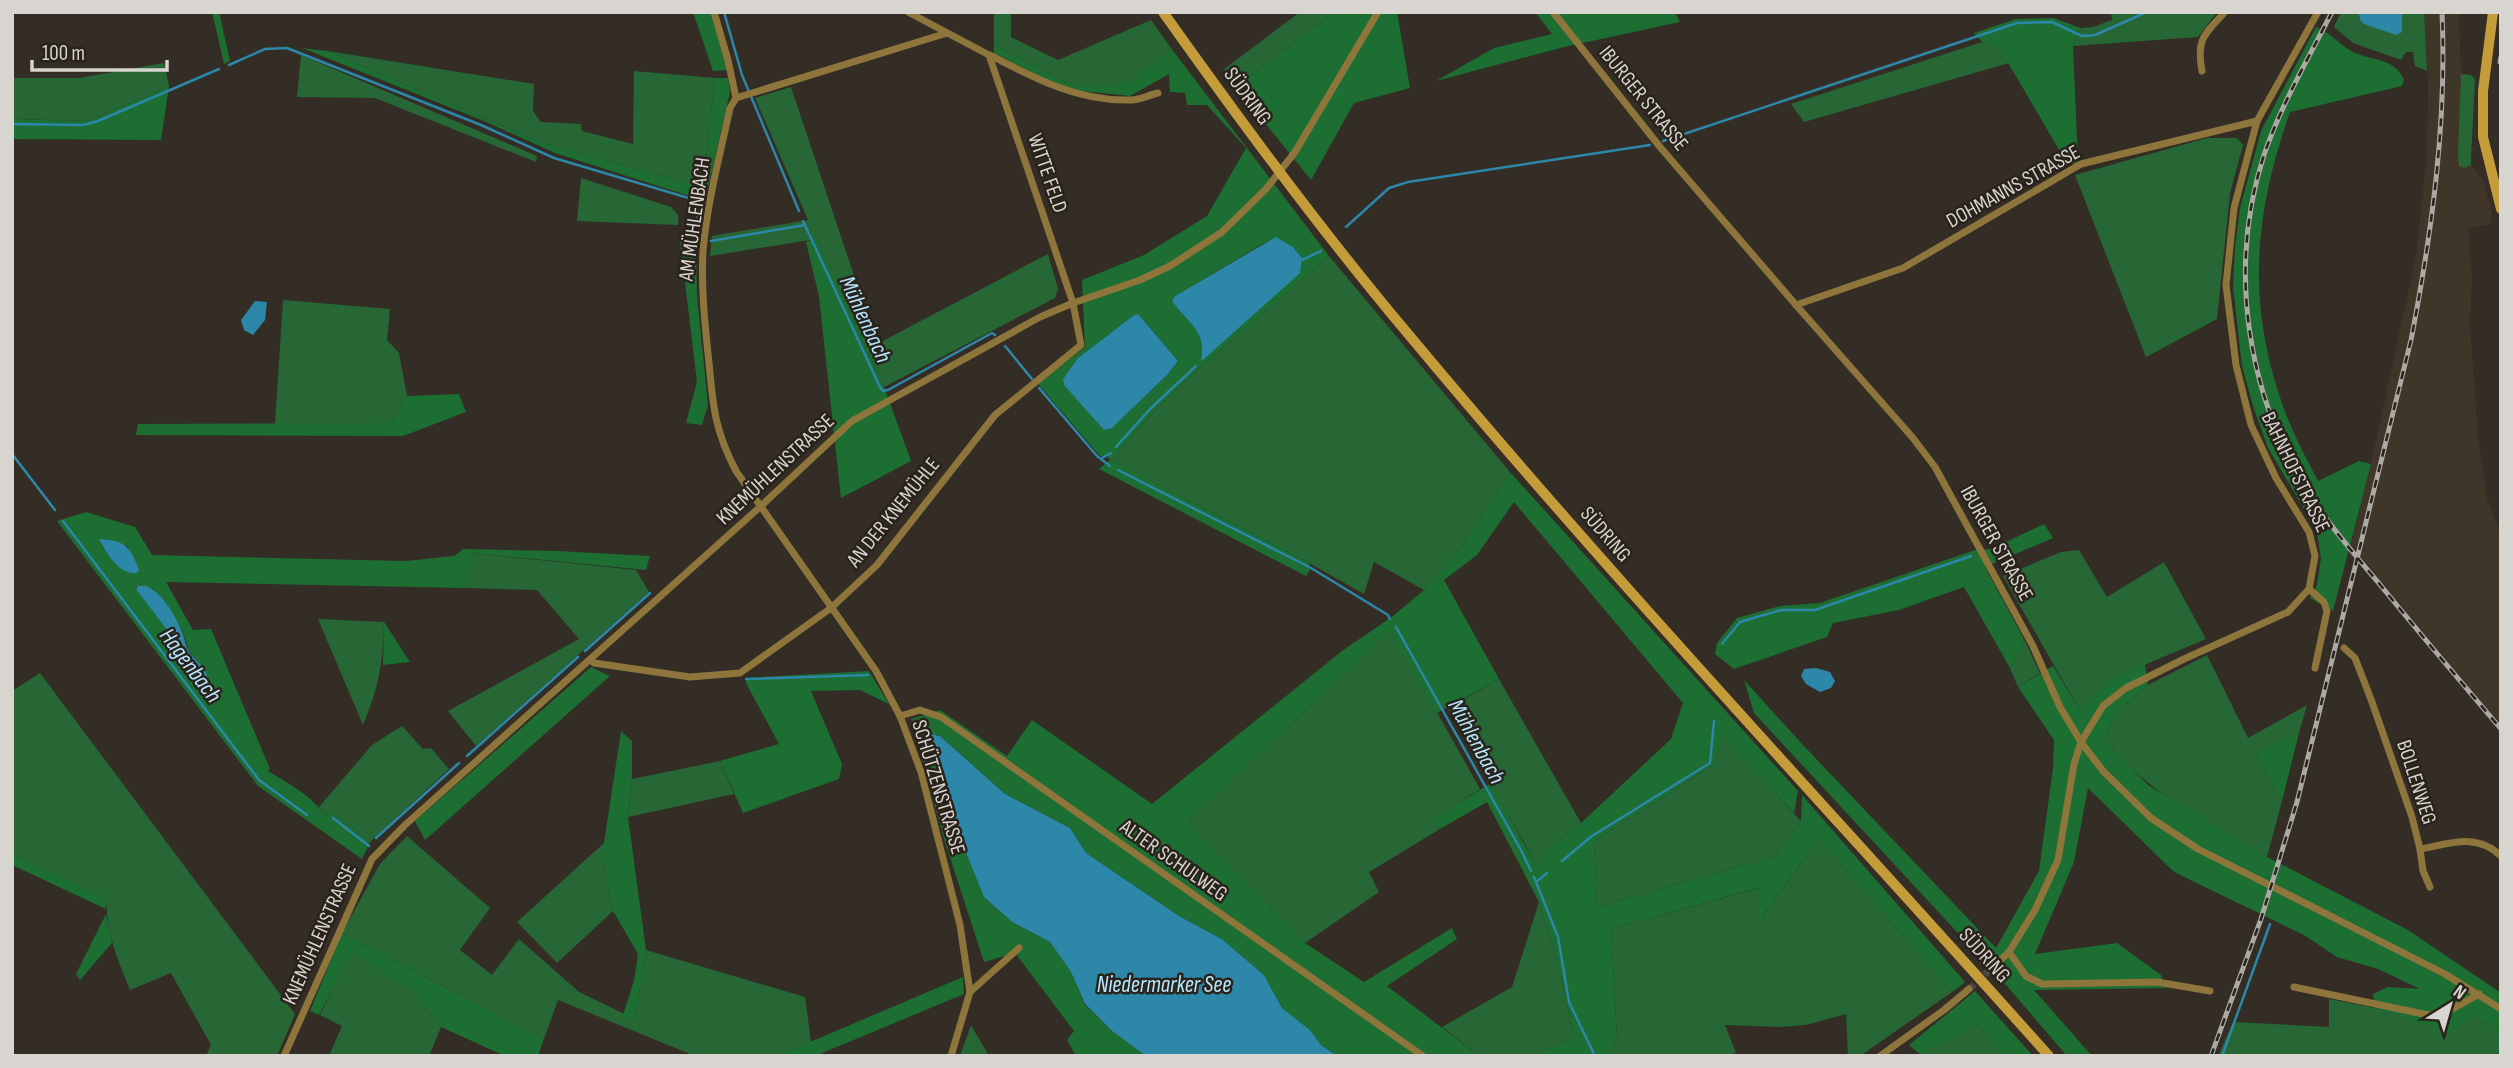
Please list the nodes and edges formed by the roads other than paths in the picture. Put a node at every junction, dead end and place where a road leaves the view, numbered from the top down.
1 (714, 12) edge
2 (908, 12) edge
3 (1163, 12) edge
4 (1378, 12) edge
5 (1552, 12) edge
6 (2225, 12) edge
7 (2318, 12) edge
8 (2493, 12) edge
9 (947, 33) junction
10 (989, 55) junction
11 (2202, 71) dead end
12 (1158, 93) dead end
13 (736, 99) junction
14 (2257, 121) junction
15 (2501, 209) edge
16 (1073, 303) junction
17 (1796, 306) junction
18 (760, 507) junction
19 (2309, 589) junction
20 (831, 607) junction
21 (2344, 648) dead end
22 (591, 660) junction
23 (2315, 668) dead end
24 (900, 716) junction
25 (2081, 742) junction
26 (2420, 849) junction
27 (2501, 856) edge
28 (2430, 887) dead end
29 (1019, 948) dead end
30 (2010, 952) junction
31 (1990, 970) tunnel mouth
32 (2294, 987) dead end
33 (1969, 989) tunnel mouth
34 (2210, 991) dead end
35 (970, 992) junction
36 (2479, 994) junction
37 (2501, 1009) edge
38 (284, 1056) edge
39 (951, 1056) edge
40 (1423, 1056) edge
41 (1880, 1056) edge
42 (2049, 1056) edge

1 - 13 street, AM MÜHLENBACH
2 - 9 street
3 - 42 main road, SÜDRING
4 - 16 street, KNEMÜHLENSTRASSE
5 - 17 street, IBURGER STRASSE
6 - 11 street
7 - 14 street, BAHNHOFSTRASSE
8 - 15 main road
9 - 10 street
9 - 13 street
10 - 12 street
10 - 16 street, WITTE FELD
13 - 18 street, AM MÜHLENBACH
14 - 17 street, DOHMANNS STRASSE
14 - 19 street, BAHNHOFSTRASSE
16 - 18 street, KNEMÜHLENSTRASSE
16 - 20 street, AN DER KNEMÜHLE
17 - 25 street, IBURGER STRASSE
18 - 20 street, SCHÜTZENSTRASSE
18 - 22 street, KNEMÜHLENSTRASSE
19 - 23 street
19 - 25 street
20 - 22 street, AN DER KNEMÜHLE
20 - 24 street, SCHÜTZENSTRASSE
21 - 26 street, BOLLENWEG
22 - 38 street, KNEMÜHLENSTRASSE
24 - 35 street, SCHÜTZENSTRASSE
24 - 40 street, ALTER SCHULWEG
25 - 30 street
25 - 36 street, IBURGER STRASSE
26 - 27 street, BOLLENWEG
26 - 28 street
29 - 35 street
30 - 31 street
30 - 34 street
32 - 36 street
33 - 41 street
35 - 39 street, SCHÜTZENSTRASSE
36 - 37 street, IBURGER STRASSE

